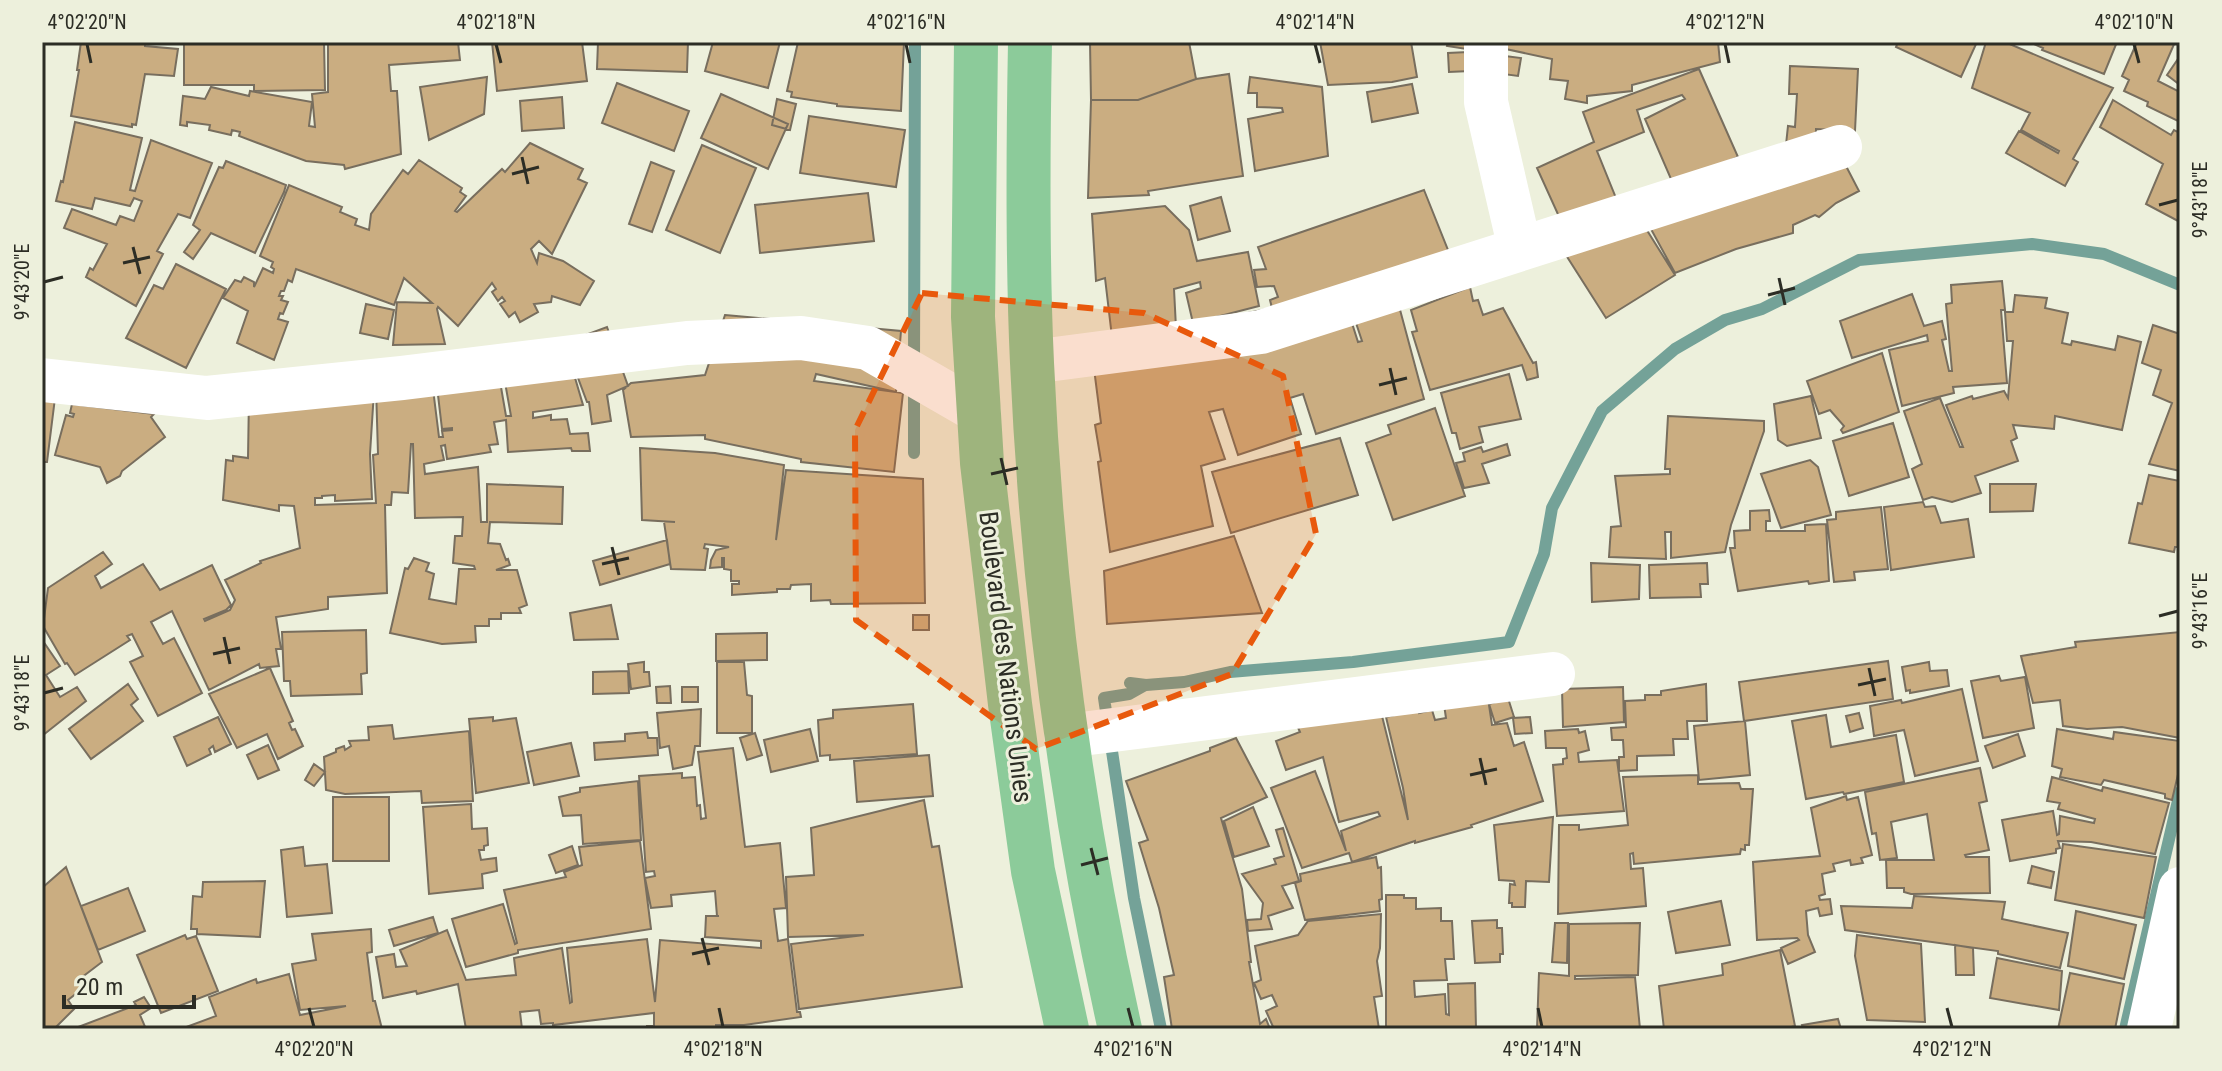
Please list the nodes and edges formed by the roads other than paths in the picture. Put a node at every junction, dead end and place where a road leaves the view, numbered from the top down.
1 (976, 42) edge
2 (1030, 42) edge
3 (1486, 42) edge
4 (1840, 147) dead end
5 (1520, 249) junction
6 (1032, 362) junction
7 (42, 380) edge
8 (979, 412) junction
9 (1553, 674) dead end
10 (1066, 736) junction
11 (2180, 889) edge
12 (1067, 1029) edge
13 (1120, 1029) edge
14 (2149, 1029) edge

1 - 8 main road, Boulevard des Nations Unies
2 - 6 main road, Boulevard des Nations Unies
3 - 5 street
4 - 5 street
5 - 6 street
6 - 10 main road, Boulevard des Nations Unies
7 - 8 street
8 - 12 main road, Boulevard des Nations Unies
9 - 10 street
10 - 13 main road, Boulevard des Nations Unies
11 - 14 street

